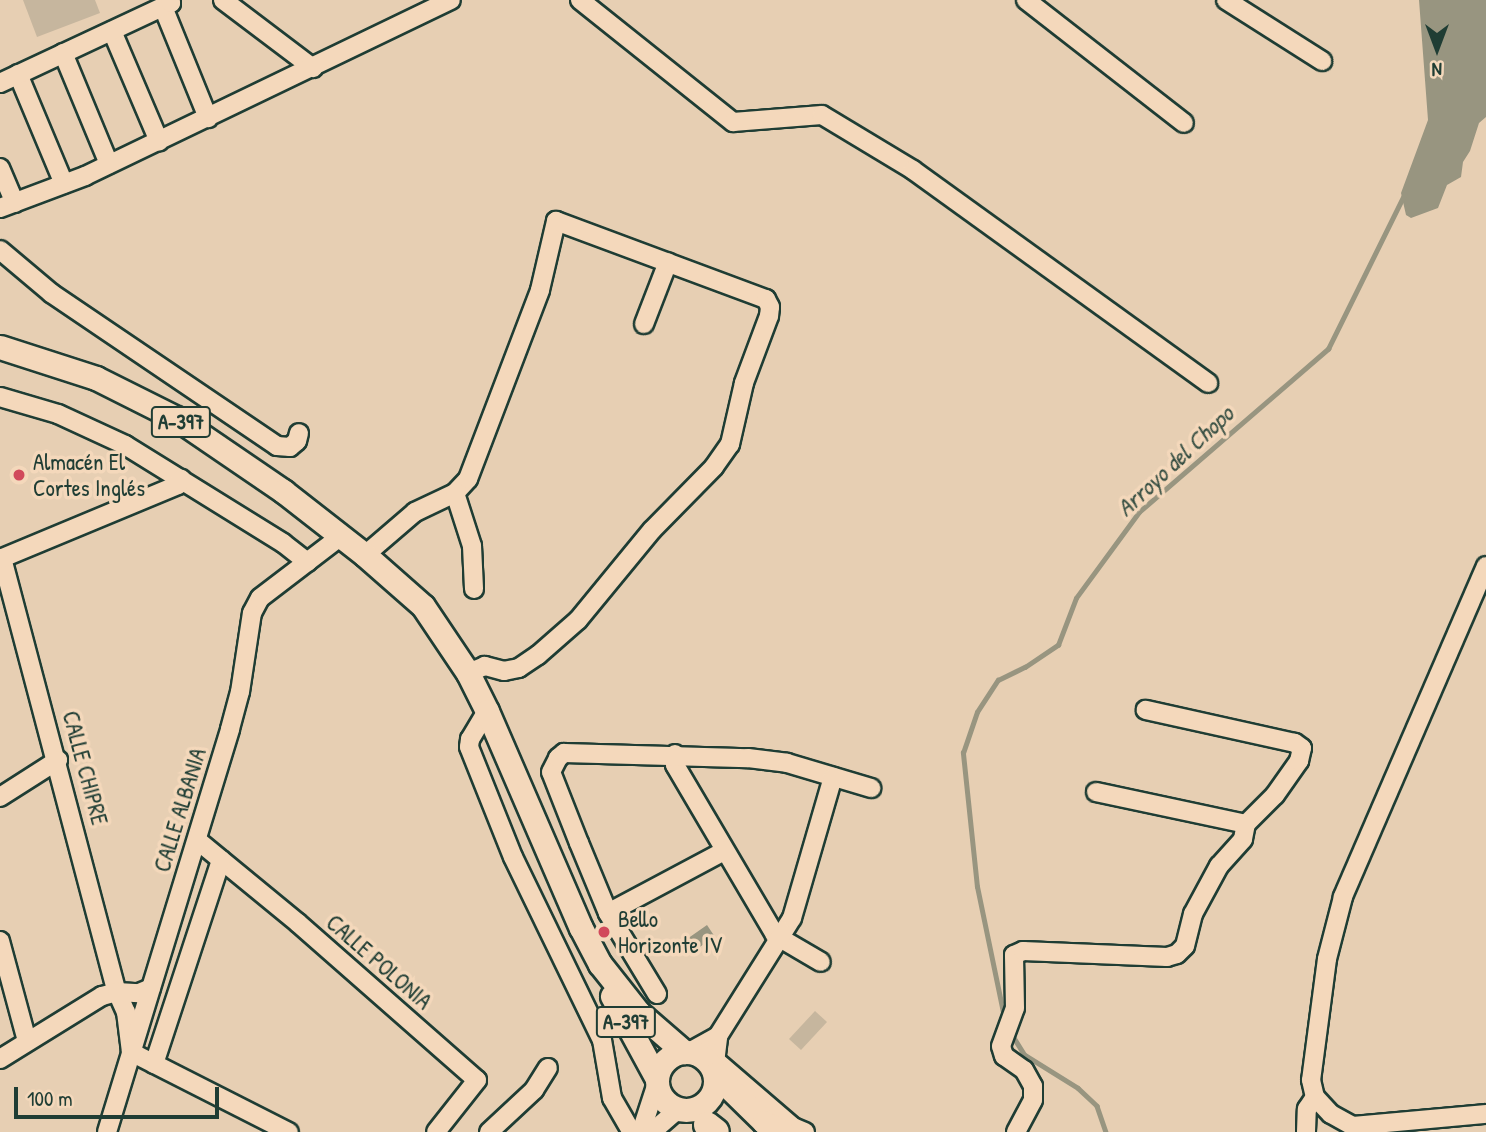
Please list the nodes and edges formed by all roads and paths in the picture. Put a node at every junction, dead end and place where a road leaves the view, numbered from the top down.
1 (223, 0) edge
2 (451, 0) edge
3 (580, 0) edge
4 (1026, 0) edge
5 (1226, 0) edge
6 (170, 2) edge
7 (112, 30) junction
8 (63, 53) junction
9 (1322, 61) dead end
10 (313, 68) junction
11 (18, 74) junction
12 (0, 83) edge
13 (208, 118) junction
14 (1184, 123) dead end
15 (159, 141) junction
16 (110, 164) junction
17 (0, 168) edge
18 (64, 184) junction
19 (7, 205) edge
20 (0, 250) edge
21 (668, 262) junction
22 (644, 324) dead end
23 (0, 347) edge
24 (1208, 383) dead end
25 (0, 397) edge
26 (299, 433) dead end
27 (181, 479) junction
28 (455, 493) junction
29 (341, 536) junction
30 (365, 555) junction
31 (1, 558) edge
32 (307, 562) junction
33 (1486, 566) edge
34 (474, 589) dead end
35 (468, 673) junction
36 (1146, 710) dead end
37 (487, 711) junction
38 (675, 754) junction
39 (58, 760) junction
40 (833, 777) junction
41 (872, 788) dead end
42 (1096, 792) dead end
43 (0, 797) edge
44 (1247, 824) junction
45 (197, 840) junction
46 (723, 851) junction
47 (221, 860) junction
48 (608, 913) junction
49 (781, 938) junction
50 (0, 941) edge
51 (821, 962) dead end
52 (600, 964) junction
53 (151, 988) junction
54 (117, 992) junction
55 (657, 994) dead end
56 (718, 1036) junction
57 (27, 1041) junction
58 (131, 1052) junction
59 (686, 1052) junction
60 (0, 1059) edge
61 (154, 1064) junction
62 (548, 1068) dead end
63 (714, 1068) junction
64 (657, 1081) junction
65 (1315, 1097) junction
66 (1486, 1114) edge
67 (703, 1122) edge
68 (107, 1132) edge
69 (289, 1132) edge
70 (436, 1132) edge
71 (489, 1132) edge
72 (632, 1132) edge
73 (641, 1132) edge
74 (652, 1132) edge
75 (782, 1132) edge
76 (805, 1132) edge
77 (1016, 1132) edge
78 (1306, 1132) edge

1 - 10 street
2 - 10 street
3 - 24 street
4 - 14 street
5 - 9 street
6 - 7 street
6 - 13 street
7 - 8 street
7 - 15 street
8 - 11 street
8 - 16 street
10 - 13 street
11 - 12 street
11 - 18 street
13 - 15 street
15 - 16 street
16 - 18 street
17 - 19 street
18 - 19 street
20 - 26 street
21 - 22 street
21 - 28 street
21 - 35 street
23 - 29 main road, A-397
25 - 27 street
27 - 31 street
27 - 32 street
28 - 30 street
28 - 34 street
29 - 30 main road, A-397
29 - 32 street, CALLE ALBANIA
30 - 35 main road, A-397
31 - 39 street, CALLE CHIPRE
32 - 45 street, CALLE ALBANIA
33 - 65 street
35 - 37 main road, A-397
36 - 44 street
37 - 52 main road, A-397
37 - 72 street
38 - 40 street
38 - 46 street
38 - 48 street
39 - 43 street
39 - 54 street, CALLE CHIPRE
40 - 41 street
40 - 49 street
42 - 44 street
44 - 77 street
45 - 47 street, CALLE POLONIA
45 - 53 street, CALLE ALBANIA
46 - 48 street
46 - 49 street
47 - 61 street
47 - 70 street, CALLE POLONIA
48 - 55 street
49 - 51 street
49 - 56 street
50 - 57 street
52 - 59 main road, A-397
52 - 64 main road, A-397
53 - 54 street
53 - 58 street, CALLE ALBANIA
54 - 57 street
54 - 58 street, CALLE CHIPRE
56 - 59 street
56 - 63 street
57 - 60 street
58 - 61 street
58 - 68 street, CALLE ALBANIA
59 - 63 main road, A-397
59 - 64 main road, A-397
61 - 69 street
62 - 71 street
63 - 67 main road
63 - 75 main road, A-397
63 - 76 street
64 - 67 main road, A-397
64 - 73 street
65 - 66 street
65 - 78 street
67 - 74 street

